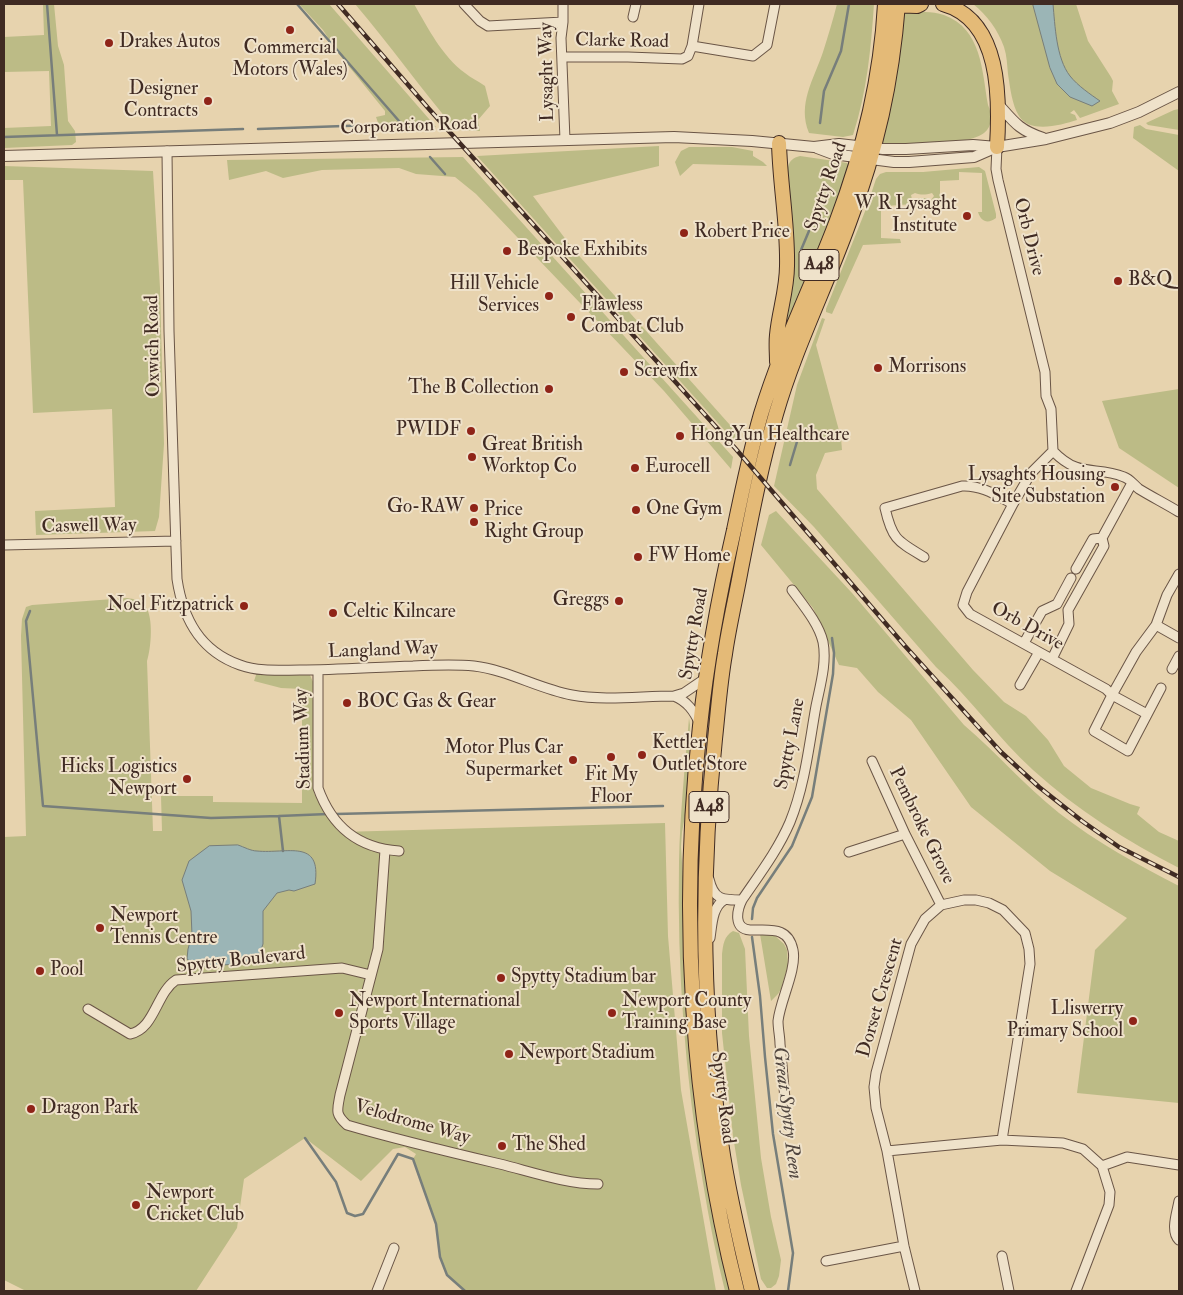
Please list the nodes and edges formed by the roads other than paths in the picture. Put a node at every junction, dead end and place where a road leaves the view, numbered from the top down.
1 (464, 4) edge
2 (563, 4) edge
3 (636, 4) edge
4 (699, 4) edge
5 (775, 4) edge
6 (892, 4) edge
7 (920, 4) edge
8 (943, 4) edge
9 (633, 17) dead end
10 (563, 22) junction
11 (692, 46) junction
12 (562, 58) junction
13 (1179, 92) edge
14 (998, 104) junction
15 (1046, 139) junction
16 (565, 140) junction
17 (779, 143) junction
18 (997, 147) junction
19 (167, 151) junction
20 (866, 153) junction
21 (4, 156) edge
22 (777, 370) junction
23 (1053, 451) junction
24 (1132, 483) junction
25 (1013, 504) junction
26 (1179, 512) edge
27 (1102, 538) junction
28 (176, 541) junction
29 (4, 545) edge
30 (924, 557) dead end
31 (1076, 569) dead end
32 (1179, 574) edge
33 (1071, 578) dead end
34 (792, 590) dead end
35 (1156, 625) junction
36 (1179, 638) edge
37 (1024, 643) junction
38 (1038, 652) junction
39 (1179, 656) edge
40 (1052, 659) junction
41 (318, 670) junction
42 (1172, 670) dead end
43 (706, 678) junction
44 (1020, 685) dead end
45 (1161, 688) dead end
46 (1112, 695) junction
47 (674, 696) junction
48 (1147, 714) junction
49 (700, 724) junction
50 (872, 762) dead end
51 (708, 816) junction
52 (905, 834) junction
53 (385, 850) junction
54 (399, 850) dead end
55 (849, 852) dead end
56 (724, 900) junction
57 (742, 900) junction
58 (941, 905) junction
59 (705, 968) junction
60 (371, 975) junction
61 (88, 1009) dead end
62 (785, 1098) dead end
63 (1002, 1140) junction
64 (887, 1151) junction
65 (1179, 1165) edge
66 (1102, 1166) junction
67 (598, 1184) dead end
68 (1179, 1201) edge
69 (1179, 1240) edge
70 (904, 1246) junction
71 (394, 1248) dead end
72 (1002, 1256) dead end
73 (826, 1260) dead end
74 (377, 1291) edge
75 (737, 1291) edge
76 (752, 1291) edge
77 (915, 1291) edge
78 (1009, 1291) edge
79 (1076, 1291) edge

1 - 10 street
2 - 10 street, Lysaght Way
3 - 9 street
4 - 11 street, Clarke Road
5 - 11 street
6 - 7 main road
6 - 20 main road, Spytty Road / A48
6 - 20 main road, Spytty Road / A48
8 - 14 main road
10 - 12 street, Lysaght Way
11 - 12 street, Clarke Road
12 - 16 street, Lysaght Way
13 - 15 street, Corporation Road
14 - 15 street
14 - 18 main road
15 - 18 street, Corporation Road
16 - 17 street, Corporation Road
16 - 19 street, Corporation Road
17 - 20 street, Corporation Road
17 - 22 main road
18 - 20 street, Corporation Road
18 - 23 street, Orb Drive
19 - 21 street, Corporation Road
19 - 28 street, Oxwich Road
20 - 22 main road, Spytty Road / A48
20 - 51 main road, Spytty Road / A48
22 - 43 main road, Spytty Road / A48
23 - 24 street
23 - 25 street, Orb Drive
24 - 26 street
24 - 27 street
25 - 30 street
25 - 37 street, Orb Drive
27 - 31 street
27 - 40 street
28 - 29 street, Caswell Way
28 - 41 street, Langland Way
32 - 35 street
33 - 37 street
34 - 57 street, Spytty Lane
35 - 36 street
35 - 46 street
37 - 38 street, Orb Drive
38 - 40 street, Orb Drive
38 - 44 street
39 - 42 street
40 - 46 street, Orb Drive
41 - 47 street, Langland Way
41 - 53 street, Stadium Way
43 - 47 street, Langland Way
43 - 49 main road, Spytty Road / A48
45 - 48 street
46 - 48 street, Orb Drive
46 - 48 street
47 - 49 street
49 - 75 main road, Spytty Road / A48
50 - 52 street, Pembroke Grove
51 - 56 street
51 - 59 main road, Spytty Road / A48
52 - 55 street
52 - 58 street, Pembroke Grove
53 - 54 street, Stadium Way
53 - 60 street, Velodrome Way
56 - 57 street
56 - 59 street
57 - 62 street, Spytty Lane
58 - 63 street
58 - 64 street, Dorset Crescent
59 - 76 main road, Spytty Road / A48
60 - 61 street, Spytty Boulevard
60 - 67 street, Velodrome Way
63 - 64 street
63 - 66 street
64 - 70 street, Dorset Crescent
65 - 66 street
66 - 79 street
68 - 69 street
70 - 73 street
70 - 77 street, Dorset Crescent
71 - 74 street
72 - 78 street

